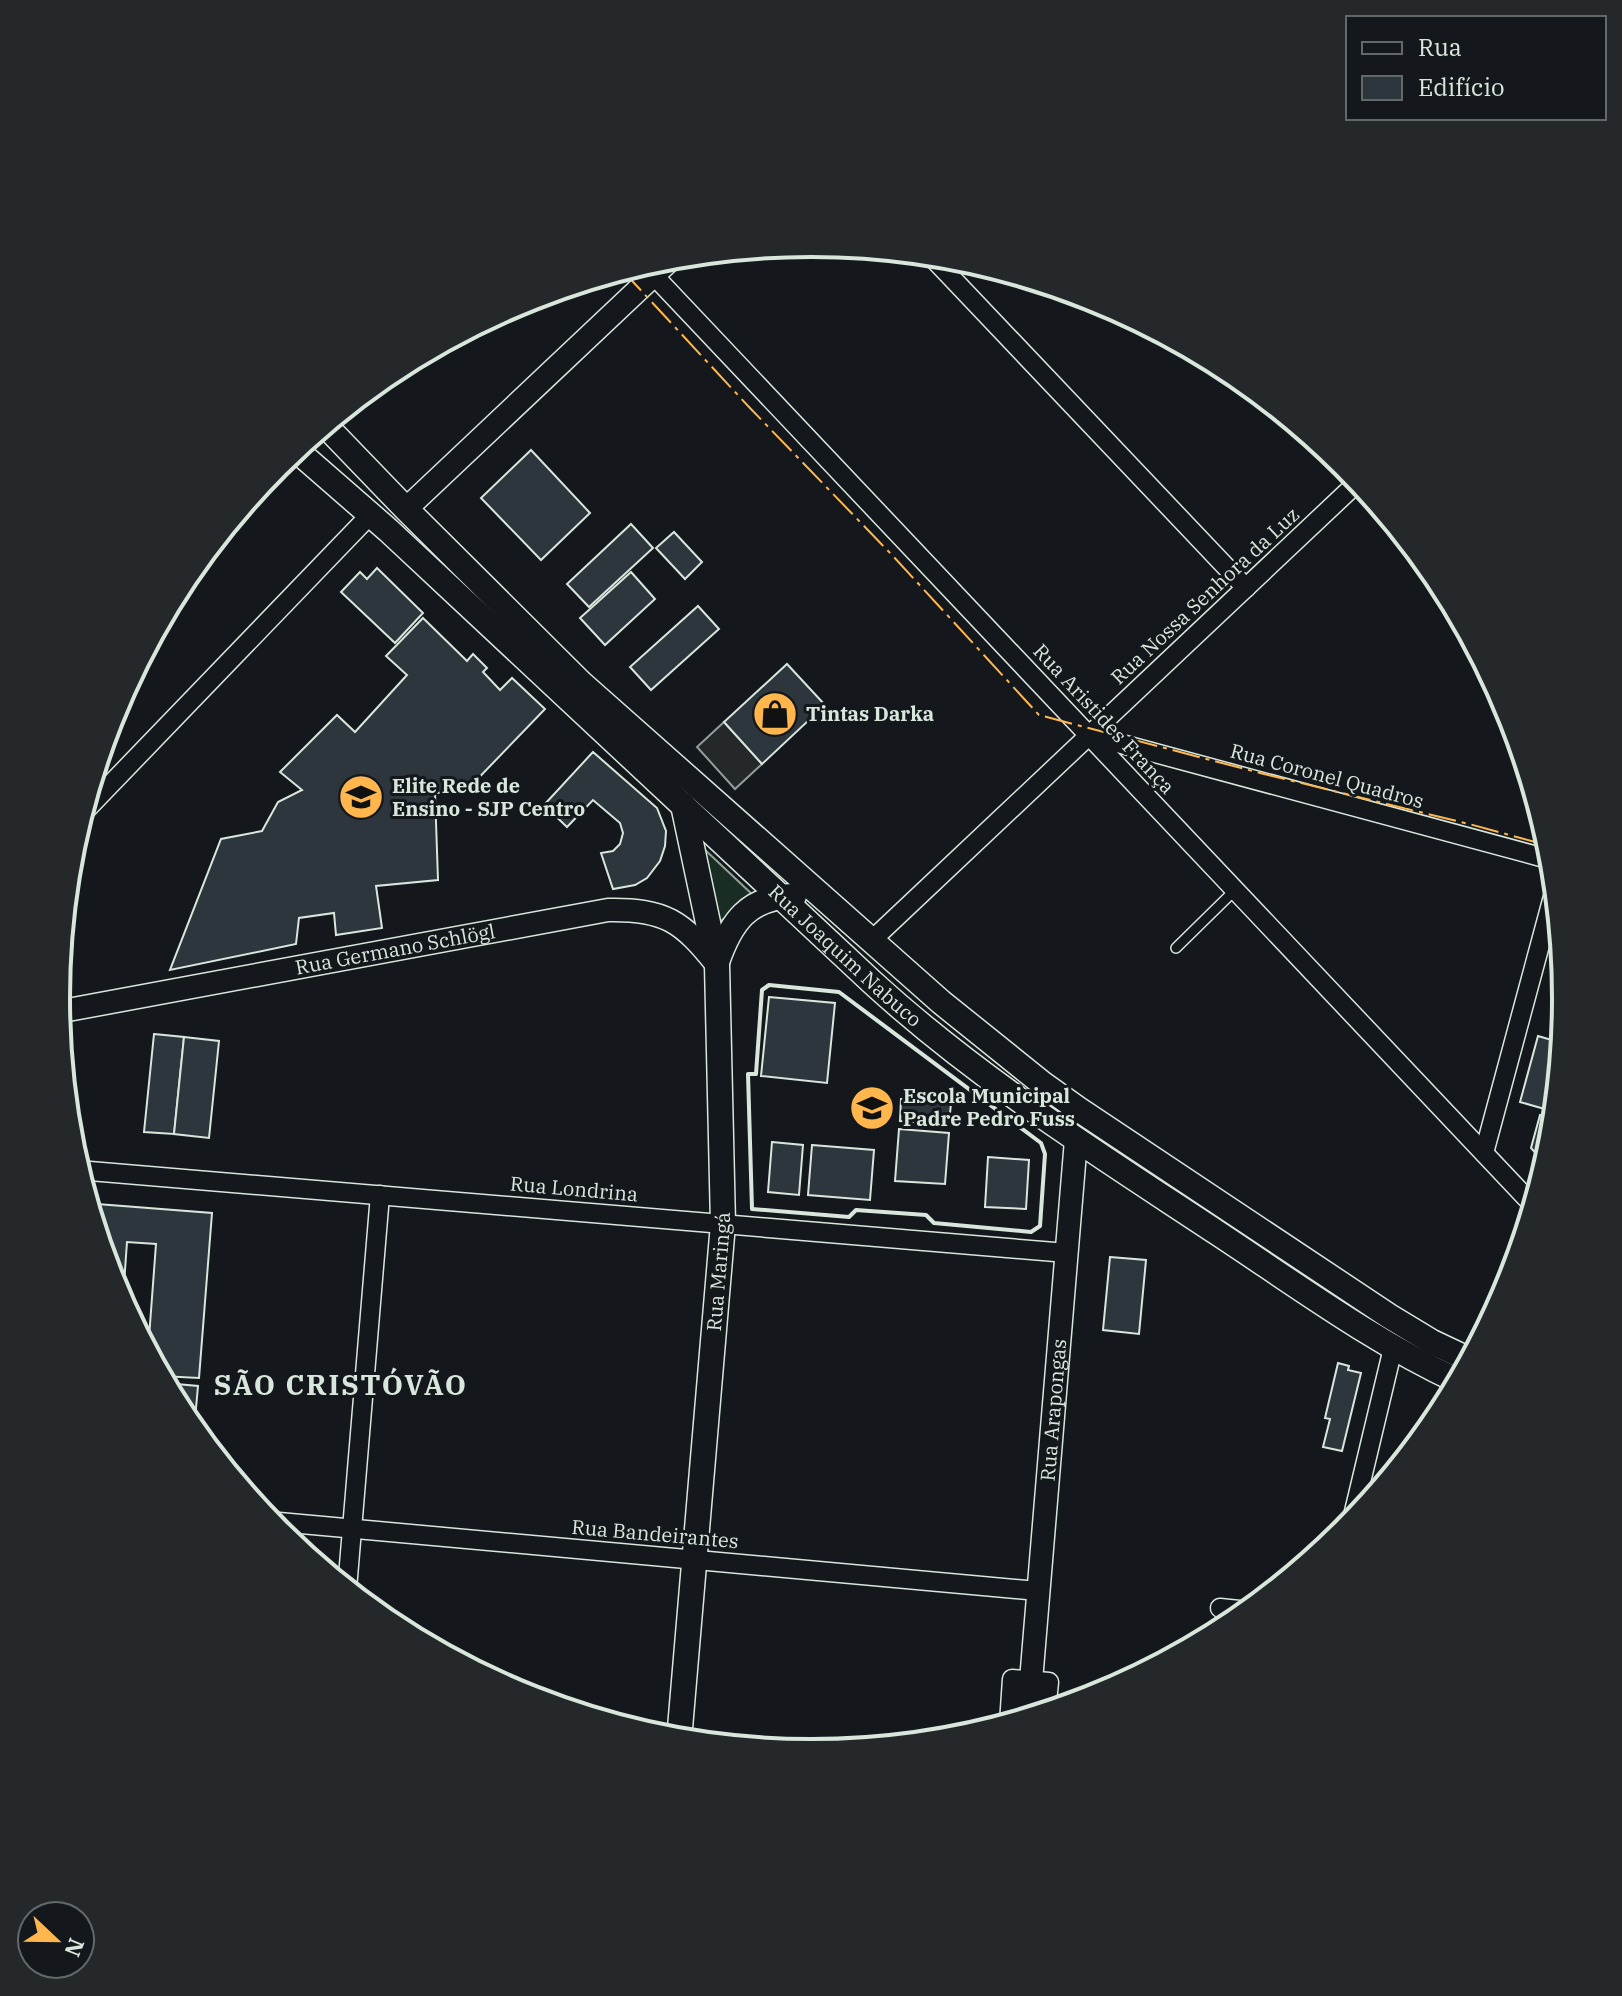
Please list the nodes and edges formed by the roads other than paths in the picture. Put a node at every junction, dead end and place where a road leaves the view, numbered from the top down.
1 (943, 269) edge
2 (652, 274) edge
3 (641, 277) edge
4 (332, 433) edge
5 (305, 457) edge
6 (1350, 490) edge
7 (406, 509) junction
8 (371, 514) junction
9 (1246, 588) junction
10 (1089, 735) junction
11 (97, 798) edge
12 (683, 805) junction
13 (1539, 856) edge
14 (1235, 890) junction
15 (780, 896) junction
16 (830, 904) junction
17 (1547, 917) edge
18 (871, 941) junction
19 (1176, 948) dead end
20 (717, 965) junction
21 (70, 1010) edge
22 (1078, 1109) junction
23 (1076, 1140) junction
24 (1484, 1153) junction
25 (91, 1171) edge
26 (380, 1195) junction
27 (1525, 1197) edge
28 (723, 1224) junction
29 (1067, 1253) junction
30 (1393, 1348) junction
31 (1460, 1355) edge
32 (1448, 1376) edge
33 (1357, 1499) edge
34 (288, 1523) edge
35 (352, 1529) junction
36 (694, 1560) junction
37 (348, 1576) edge
38 (1038, 1591) junction
39 (1220, 1608) dead end
40 (1230, 1609) edge
41 (1032, 1681) junction
42 (1047, 1701) edge
43 (1029, 1706) edge
44 (1010, 1712) edge
45 (680, 1727) edge

1 - 9 street
2 - 10 street, Rua Aristides França
3 - 7 street
4 - 7 main road, Rua Joaquim Nabuco
5 - 8 main road, Rua Joaquim Nabuco
6 - 9 street, Rua Nossa Senhora da Luz
7 - 16 main road, Rua Joaquim Nabuco
8 - 11 street
8 - 12 main road, Rua Joaquim Nabuco
9 - 10 street, Rua Nossa Senhora da Luz
10 - 13 street, Rua Coronel Quadros
10 - 14 street, Rua Aristides França
10 - 18 street, Rua Nossa Senhora da Luz
12 - 15 main road, Rua Joaquim Nabuco
12 - 20 main road, Rua Maringá
14 - 19 lane
14 - 24 street, Rua Aristides França
15 - 16 main road
15 - 20 main road
15 - 23 main road, Rua Joaquim Nabuco
16 - 18 main road, Rua Joaquim Nabuco
17 - 24 street
18 - 22 main road, Rua Joaquim Nabuco
20 - 21 street, Rua Germano Schlögl
20 - 28 main road, Rua Maringá
22 - 23 main road
22 - 31 main road, Rua Joaquim Nabuco
23 - 29 street, Rua Arapongas
23 - 30 main road, Rua Joaquim Nabuco
24 - 27 street, Rua Aristides França
25 - 26 street, Rua Londrina
26 - 28 street, Rua Londrina
26 - 35 street
28 - 29 street, Rua Londrina
28 - 36 main road, Rua Maringá
29 - 38 street, Rua Arapongas
30 - 32 main road, Rua Joaquim Nabuco
30 - 33 street
34 - 35 street, Rua Bandeirantes
35 - 36 street, Rua Bandeirantes
35 - 37 street
36 - 38 street, Rua Bandeirantes
36 - 45 main road, Rua Maringá
38 - 41 street, Rua Arapongas
39 - 40 street
41 - 42 street
41 - 43 street, Rua Arapongas
41 - 44 street

